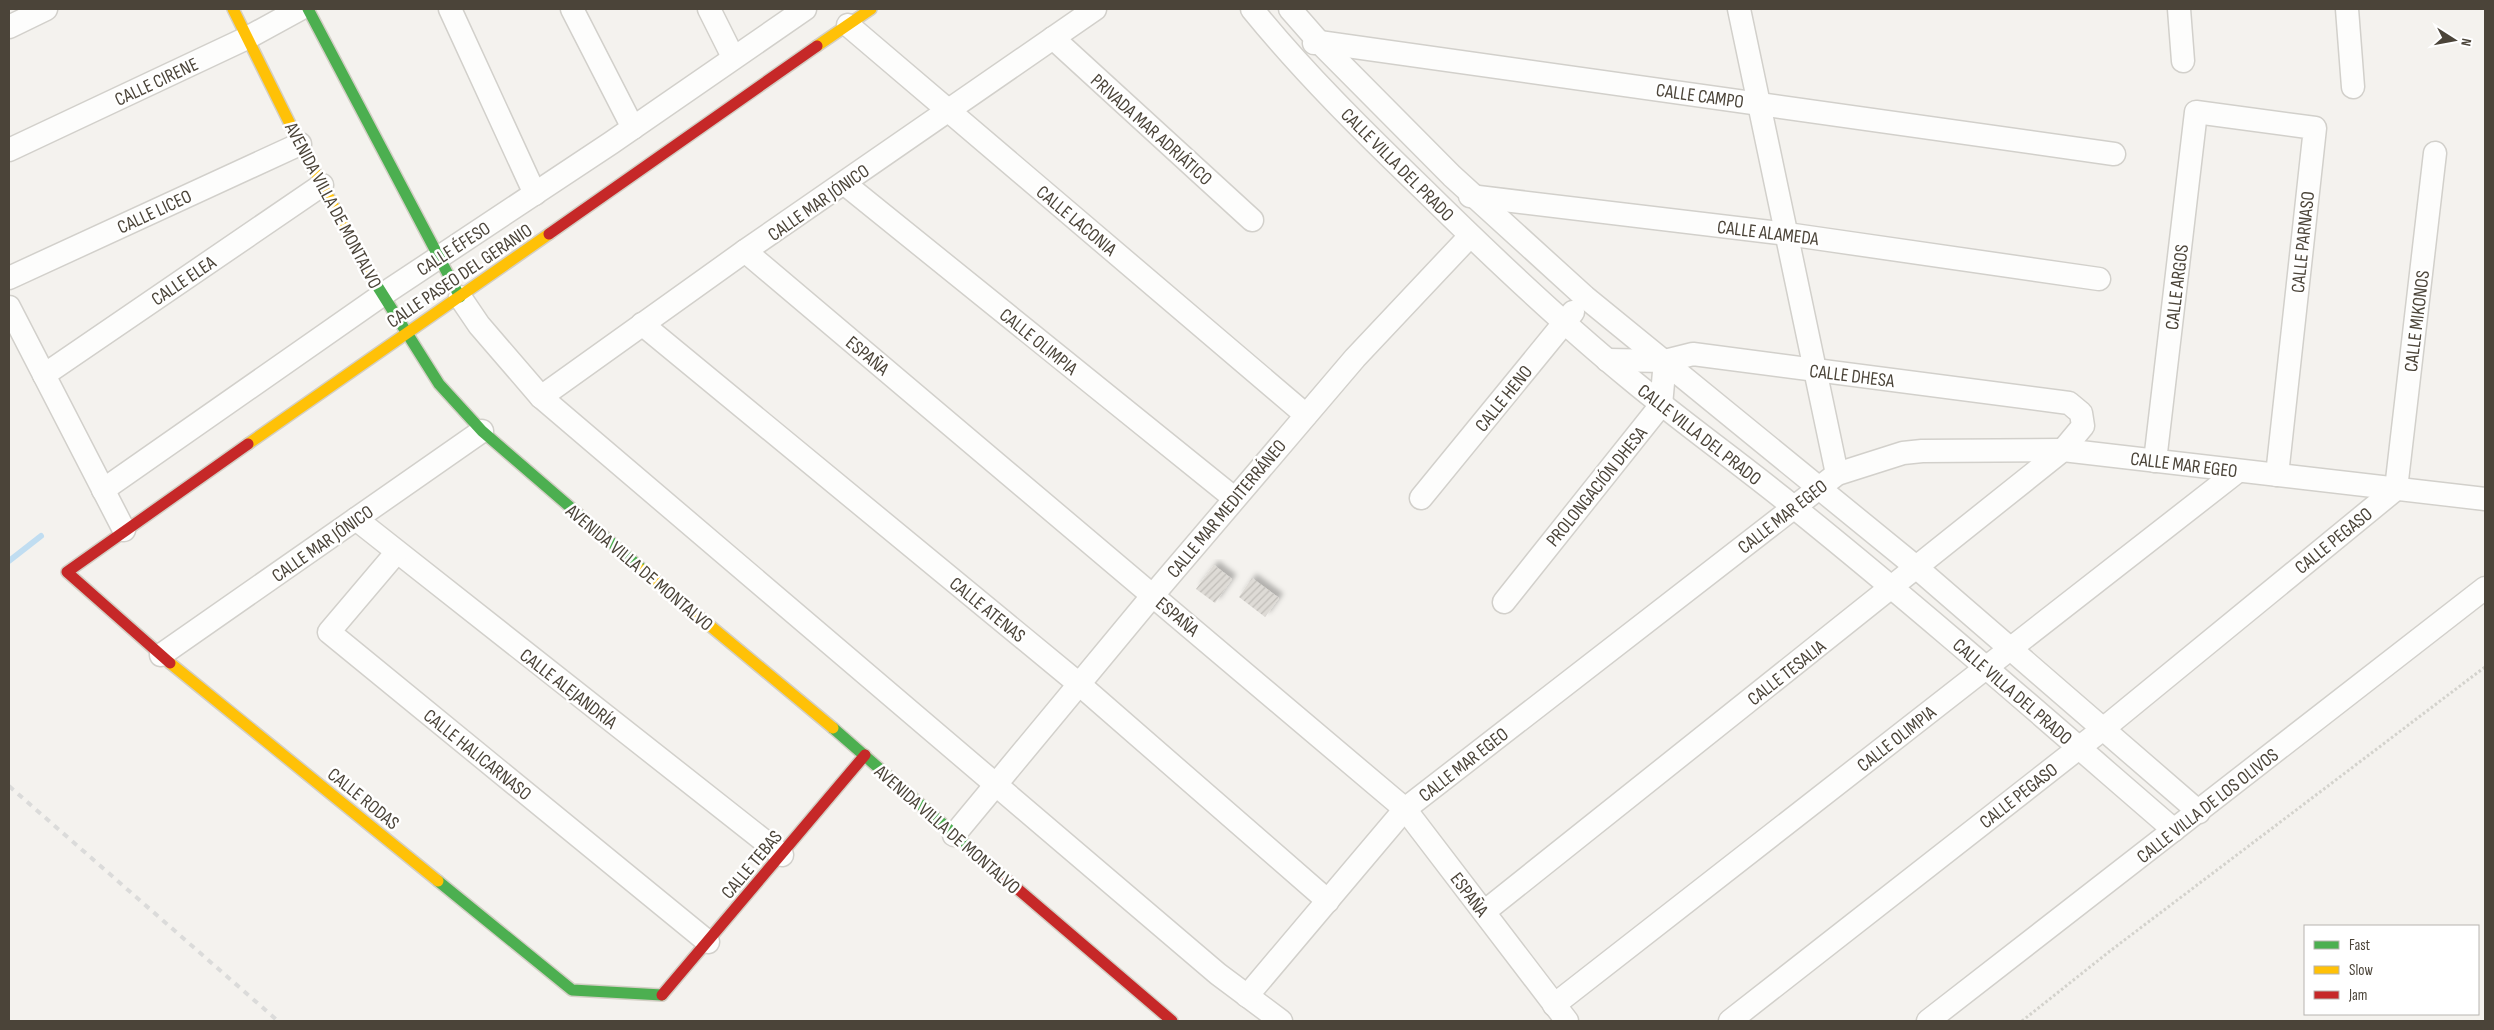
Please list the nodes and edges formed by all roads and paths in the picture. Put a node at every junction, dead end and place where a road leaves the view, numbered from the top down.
1 (46, 9) edge
2 (233, 9) edge
3 (300, 9) edge
4 (308, 9) edge
5 (450, 9) edge
6 (572, 9) edge
7 (710, 9) edge
8 (805, 9) edge
9 (871, 9) edge
10 (1095, 9) edge
11 (1252, 9) edge
12 (1290, 9) edge
13 (1739, 9) edge
14 (2348, 9) edge
15 (2174, 10) edge
16 (848, 25) junction
17 (9, 27) edge
18 (247, 38) junction
19 (1053, 38) junction
20 (1319, 42) junction
21 (1288, 52) junction
22 (733, 57) junction
23 (2183, 61) dead end
24 (2353, 87) dead end
25 (1760, 103) junction
26 (948, 110) junction
27 (2196, 112) joint
28 (633, 128) junction
29 (300, 144) junction
30 (9, 150) edge
31 (2435, 153) dead end
32 (2114, 154) dead end
33 (845, 184) junction
34 (322, 185) junction
35 (535, 194) junction
36 (1474, 196) junction
37 (1436, 202) junction
38 (1252, 220) dead end
39 (1787, 234) junction
40 (1470, 236) junction
41 (746, 251) junction
42 (439, 258) junction
43 (9, 278) edge
44 (2099, 279) dead end
45 (382, 295) junction
46 (460, 297) junction
47 (1585, 298) junction
48 (9, 307) edge
49 (1564, 323) junction
50 (642, 324) junction
51 (406, 332) junction
52 (1607, 360) junction
53 (1665, 361) junction
54 (1816, 371) junction
55 (44, 375) junction
56 (541, 397) junction
57 (1661, 405) junction
58 (1306, 415) junction
59 (2083, 426) joint
60 (482, 431) junction
61 (2063, 450) junction
62 (2156, 461) junction
63 (2238, 471) junction
64 (1837, 474) junction
65 (2277, 475) junction
66 (1816, 488) junction
67 (2396, 489) junction
68 (103, 490) junction
69 (1234, 498) junction
70 (1421, 498) dead end
71 (2485, 499) edge
72 (1793, 506) junction
73 (356, 519) junction
74 (124, 530) junction
75 (396, 553) junction
76 (1916, 567) junction
77 (67, 572) joint
78 (1892, 588) junction
79 (2485, 588) edge
80 (1153, 595) junction
81 (1504, 602) dead end
82 (2011, 648) junction
83 (161, 655) junction
84 (2485, 667) edge
85 (1986, 668) junction
86 (1080, 684) junction
87 (2103, 729) junction
88 (2079, 748) junction
89 (865, 755) junction
90 (996, 785) junction
91 (1405, 809) junction
92 (2198, 812) junction
93 (2174, 830) junction
94 (954, 835) junction
95 (782, 855) junction
96 (1328, 901) junction
97 (1484, 912) junction
98 (708, 942) junction
99 (663, 995) joint
100 (1247, 996) junction
101 (1561, 1013) edge
102 (1172, 1021) edge
103 (1281, 1021) edge
104 (1730, 1021) edge
105 (1928, 1021) edge
106 (2022, 1021) edge

1 - 17 street
2 - 18 street, AVENIDA VILLA DE MONTALVO
3 - 18 street, CALLE CIRENE
4 - 42 street
5 - 35 street
6 - 28 street
7 - 22 street
8 - 22 street, CALLE ÉFESO
9 - 16 street, CALLE PASEO DEL GERANIO
10 - 19 street, CALLE MAR JÓNICO
11 - 21 street, CALLE VILLA DEL PRADO
12 - 20 street, CALLE VILLA DEL PRADO
13 - 25 street
14 - 24 street
15 - 23 street
16 - 26 street, CALLE LACONIA
16 - 46 street, CALLE PASEO DEL GERANIO
18 - 29 street, AVENIDA VILLA DE MONTALVO
18 - 30 street, CALLE CIRENE
19 - 26 street, CALLE MAR JÓNICO
19 - 38 street, PRIVADA MAR ADRIÁTICO
20 - 21 street, CALLE CAMPO
20 - 25 street, CALLE CAMPO
20 - 36 street, CALLE VILLA DEL PRADO
21 - 37 street, CALLE VILLA DEL PRADO
22 - 28 street, CALLE ÉFESO
25 - 32 street, CALLE CAMPO
25 - 39 street
26 - 33 street, CALLE MAR JÓNICO
26 - 58 street, CALLE LACONIA
27 - 62 street, CALLE ARGOS
27 - 65 street, CALLE PARNASO
28 - 35 street, CALLE ÉFESO
29 - 34 street, AVENIDA VILLA DE MONTALVO
29 - 43 street, CALLE LICEO
31 - 67 street, CALLE MIKONOS
33 - 41 street, CALLE MAR JÓNICO
33 - 69 street, CALLE OLIMPIA
34 - 45 street, AVENIDA VILLA DE MONTALVO
34 - 55 street, CALLE ELEA
35 - 42 street, CALLE ÉFESO
36 - 37 street, CALLE ALAMEDA
36 - 39 street, CALLE ALAMEDA
36 - 47 street, CALLE VILLA DEL PRADO
37 - 40 street, CALLE VILLA DEL PRADO
39 - 44 street, CALLE ALAMEDA
39 - 54 street
40 - 49 street, CALLE VILLA DEL PRADO
40 - 58 street, CALLE MAR MEDITERRÁNEO
41 - 50 street, CALLE MAR JÓNICO
41 - 80 street, ESPAÑA
42 - 45 street, CALLE ÉFESO
42 - 46 street
45 - 51 street, AVENIDA VILLA DE MONTALVO
45 - 68 street, CALLE ÉFESO
46 - 51 street, CALLE PASEO DEL GERANIO
46 - 56 street
47 - 49 street, CALLE HENO
47 - 53 street, CALLE VILLA DEL PRADO
48 - 55 street
49 - 52 street, CALLE VILLA DEL PRADO
49 - 70 street, CALLE HENO
50 - 56 street, CALLE MAR JÓNICO
50 - 86 street, CALLE ATENAS
51 - 60 street, AVENIDA VILLA DE MONTALVO
51 - 74 street, CALLE PASEO DEL GERANIO
52 - 53 street, CALLE DHESA
52 - 57 street, CALLE VILLA DEL PRADO
53 - 54 street, CALLE DHESA
53 - 57 street
53 - 66 street, CALLE VILLA DEL PRADO
54 - 59 street, CALLE DHESA
54 - 64 street
55 - 68 street
56 - 90 street
57 - 72 street, CALLE VILLA DEL PRADO
57 - 81 street, PROLONGACIÓN DHESA
58 - 69 street, CALLE MAR MEDITERRÁNEO
59 - 61 street, CALLE TESALIA
60 - 73 street, CALLE MAR JÓNICO
60 - 89 street, AVENIDA VILLA DE MONTALVO
61 - 62 street, CALLE MAR EGEO
61 - 64 street, CALLE MAR EGEO
61 - 76 street, CALLE TESALIA
62 - 63 street, CALLE MAR EGEO
63 - 65 street, CALLE MAR EGEO
63 - 82 street, CALLE OLIMPIA
64 - 66 street, CALLE MAR EGEO
65 - 67 street, CALLE MAR EGEO
66 - 72 street, CALLE MAR EGEO
66 - 76 street, CALLE VILLA DEL PRADO
67 - 71 street, CALLE MAR EGEO
67 - 87 street, CALLE PEGASO
68 - 74 street
69 - 80 street, CALLE MAR MEDITERRÁNEO
72 - 78 street, CALLE VILLA DEL PRADO
72 - 91 street, CALLE MAR EGEO
73 - 75 street, CALLE ALEJANDRÍA
73 - 83 street, CALLE MAR JÓNICO
74 - 77 street, CALLE PASEO DEL GERANIO
75 - 95 street, CALLE ALEJANDRÍA
75 - 98 street, CALLE HALICARNASO
76 - 78 street, CALLE TESALIA
76 - 82 street, CALLE VILLA DEL PRADO
77 - 83 street, CALLE RODAS
78 - 85 street, CALLE VILLA DEL PRADO
78 - 97 street, CALLE TESALIA
79 - 92 street, CALLE VILLA DE LOS OLIVOS
80 - 86 street, CALLE MAR MEDITERRÁNEO
80 - 91 street, ESPAÑA
82 - 85 street, CALLE OLIMPIA
82 - 87 street, CALLE VILLA DEL PRADO
83 - 99 street, CALLE RODAS
84 - 106 path
85 - 88 street, CALLE VILLA DEL PRADO
85 - 101 street, CALLE OLIMPIA
86 - 90 street, CALLE MAR MEDITERRÁNEO
86 - 96 street, CALLE ATENAS
87 - 88 street, CALLE PEGASO
87 - 92 street, CALLE VILLA DEL PRADO
88 - 93 street, CALLE VILLA DEL PRADO
88 - 104 street, CALLE PEGASO
89 - 94 street, AVENIDA VILLA DE MONTALVO
89 - 95 street, CALLE TEBAS
90 - 94 street, CALLE MAR MEDITERRÁNEO
90 - 100 street
91 - 96 street, CALLE MAR EGEO
91 - 97 street, ESPAÑA
92 - 93 street, CALLE VILLA DE LOS OLIVOS
93 - 105 street, CALLE VILLA DE LOS OLIVOS
94 - 102 street, AVENIDA VILLA DE MONTALVO
95 - 98 street, CALLE TEBAS
96 - 100 street, CALLE MAR EGEO
97 - 101 street, ESPAÑA
98 - 99 street, CALLE TEBAS
100 - 103 street

